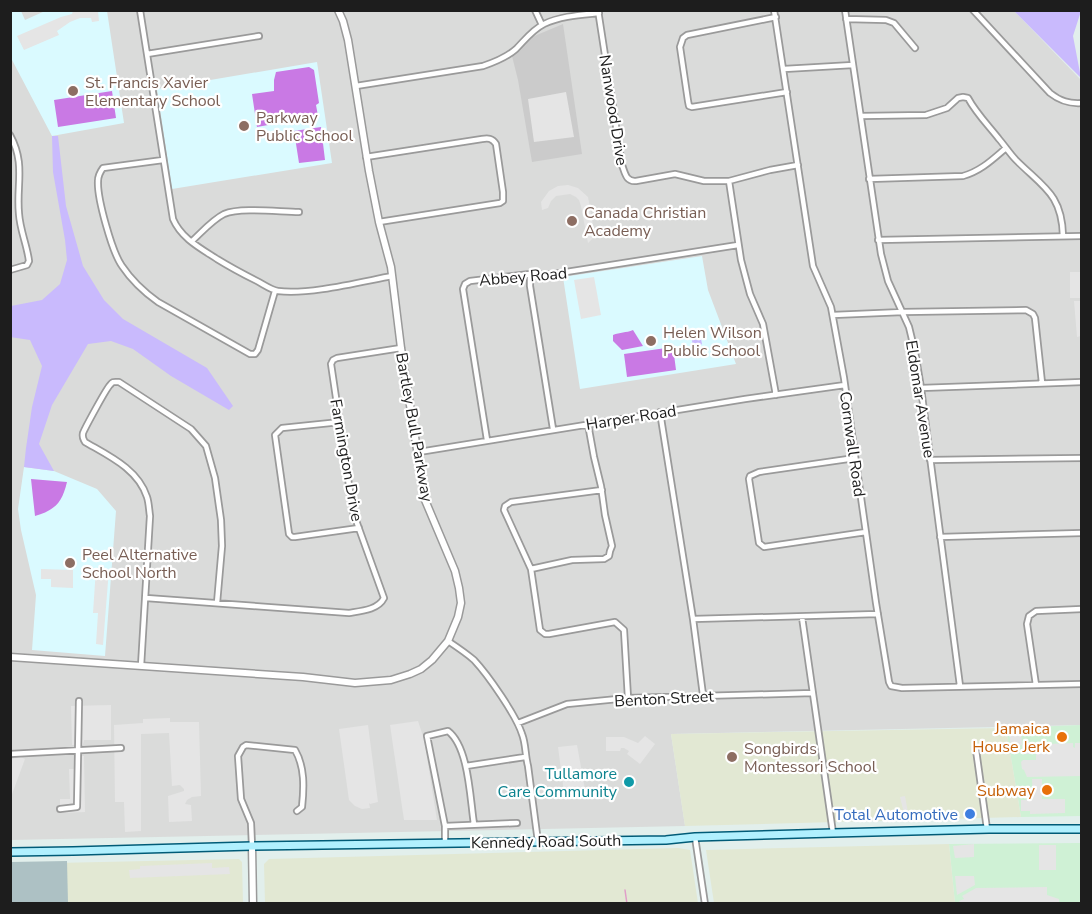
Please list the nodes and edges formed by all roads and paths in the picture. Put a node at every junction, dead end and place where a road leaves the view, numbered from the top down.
1 (140, 10) edge
2 (338, 10) edge
3 (534, 10) edge
4 (774, 10) edge
5 (845, 10) edge
6 (974, 10) edge
7 (598, 12) edge
8 (776, 17) junction
9 (846, 19) junction
10 (542, 25) junction
11 (259, 36) dead end
12 (915, 48) dead end
13 (147, 54) junction
14 (853, 65) junction
15 (784, 69) junction
16 (356, 86) junction
17 (788, 92) junction
18 (1082, 103) edge
19 (861, 116) junction
20 (10, 135) edge
21 (1006, 148) junction
22 (366, 157) junction
23 (163, 160) junction
24 (798, 165) junction
25 (870, 179) junction
26 (729, 181) junction
27 (299, 212) dead end
28 (379, 222) junction
29 (1063, 236) junction
30 (1082, 236) edge
31 (879, 240) junction
32 (192, 241) junction
33 (738, 244) junction
34 (10, 270) edge
35 (530, 274) junction
36 (392, 276) junction
37 (275, 291) junction
38 (903, 312) junction
39 (833, 315) junction
40 (401, 348) junction
41 (1082, 382) edge
42 (1042, 383) junction
43 (845, 386) junction
44 (921, 388) junction
45 (776, 394) junction
46 (660, 412) junction
47 (340, 422) junction
48 (588, 424) junction
49 (553, 429) junction
50 (486, 440) junction
51 (419, 452) junction
52 (855, 458) junction
53 (1082, 458) edge
54 (930, 460) junction
55 (602, 490) junction
56 (359, 528) junction
57 (866, 532) junction
58 (1082, 533) edge
59 (940, 537) junction
60 (531, 569) junction
61 (146, 598) junction
62 (217, 603) junction
63 (1082, 609) edge
64 (878, 614) junction
65 (802, 617) junction
66 (693, 619) junction
67 (448, 641) junction
68 (10, 657) edge
69 (141, 666) junction
70 (1082, 684) edge
71 (1036, 685) junction
72 (960, 686) junction
73 (813, 693) junction
74 (703, 695) junction
75 (628, 698) junction
76 (79, 701) dead end
77 (518, 723) junction
78 (121, 748) dead end
79 (78, 750) junction
80 (976, 750) dead end
81 (10, 754) edge
82 (525, 757) junction
83 (466, 766) junction
84 (60, 809) dead end
85 (297, 811) dead end
86 (517, 823) dead end
87 (474, 824) junction
88 (445, 826) junction
89 (987, 829) junction
90 (1082, 829) edge
91 (833, 833) junction
92 (695, 837) junction
93 (538, 842) junction
94 (446, 843) junction
95 (252, 846) junction
96 (10, 852) edge
97 (253, 903) edge
98 (705, 903) edge

1 - 13 street
2 - 16 street, Bartley Bull Parkway
3 - 10 street
4 - 8 street, Cornwall Road
5 - 9 street, Eldomar Avenue
6 - 18 street
7 - 10 street
7 - 26 street, Nanwood Drive
8 - 15 street, Cornwall Road
8 - 17 street
9 - 12 street
9 - 14 street, Eldomar Avenue
10 - 16 street
11 - 13 street
13 - 23 street
14 - 15 street
14 - 19 street, Eldomar Avenue
15 - 17 street, Cornwall Road
16 - 22 street, Bartley Bull Parkway
17 - 24 street, Cornwall Road
19 - 21 street
19 - 25 street, Eldomar Avenue
20 - 34 street
21 - 25 street
21 - 29 street
22 - 28 street, Bartley Bull Parkway
22 - 28 street
23 - 32 street
23 - 37 street
24 - 26 street, Nanwood Drive
24 - 39 street, Cornwall Road
25 - 31 street, Eldomar Avenue
26 - 33 street
27 - 32 street
28 - 36 street, Bartley Bull Parkway
29 - 30 street
29 - 31 street
31 - 38 street, Eldomar Avenue
32 - 37 street
33 - 35 street, Abbey Road
33 - 45 street
35 - 49 street
35 - 50 street, Abbey Road
36 - 37 street
36 - 40 street, Bartley Bull Parkway
38 - 39 street
38 - 42 street
38 - 44 street, Eldomar Avenue
39 - 43 street, Cornwall Road
40 - 47 street, Farmington Drive
40 - 51 street, Bartley Bull Parkway
41 - 42 street
42 - 44 street
43 - 45 street, Harper Road
43 - 52 street, Cornwall Road
44 - 54 street, Eldomar Avenue
45 - 46 street, Harper Road
46 - 48 street, Harper Road
46 - 66 street
47 - 56 street, Farmington Drive
47 - 56 street
48 - 49 street, Harper Road
48 - 55 street
49 - 50 street, Harper Road
50 - 51 street, Harper Road
51 - 67 street, Bartley Bull Parkway
52 - 57 street, Cornwall Road
52 - 57 street
53 - 54 street
54 - 59 street, Eldomar Avenue
55 - 60 street
55 - 60 street
56 - 62 street, Farmington Drive
57 - 64 street, Cornwall Road
58 - 59 street
59 - 72 street, Eldomar Avenue
60 - 75 street
61 - 62 street, Farmington Drive
61 - 62 street
61 - 69 street
63 - 71 street
64 - 65 street
64 - 72 street, Cornwall Road
65 - 66 street
65 - 73 street
66 - 74 street
67 - 69 street, Bartley Bull Parkway
67 - 77 street
68 - 69 street, Bartley Bull Parkway
70 - 71 street, Cornwall Road
71 - 72 street, Cornwall Road
73 - 74 street, Benton Street
73 - 91 street
74 - 75 street, Benton Street
75 - 77 street, Benton Street
76 - 79 street
77 - 82 street
78 - 79 street
79 - 81 street
79 - 84 street
80 - 89 street
82 - 83 street
82 - 93 street
83 - 87 street
83 - 88 street
85 - 95 street
86 - 87 street
87 - 88 street
88 - 94 street
89 - 90 main road, Kennedy Road South
89 - 91 main road, Kennedy Road South
91 - 92 main road, Kennedy Road South
92 - 93 main road, Kennedy Road South
92 - 98 street
93 - 94 main road, Kennedy Road South
94 - 95 main road, Kennedy Road South
95 - 96 main road, Kennedy Road South
95 - 97 street

